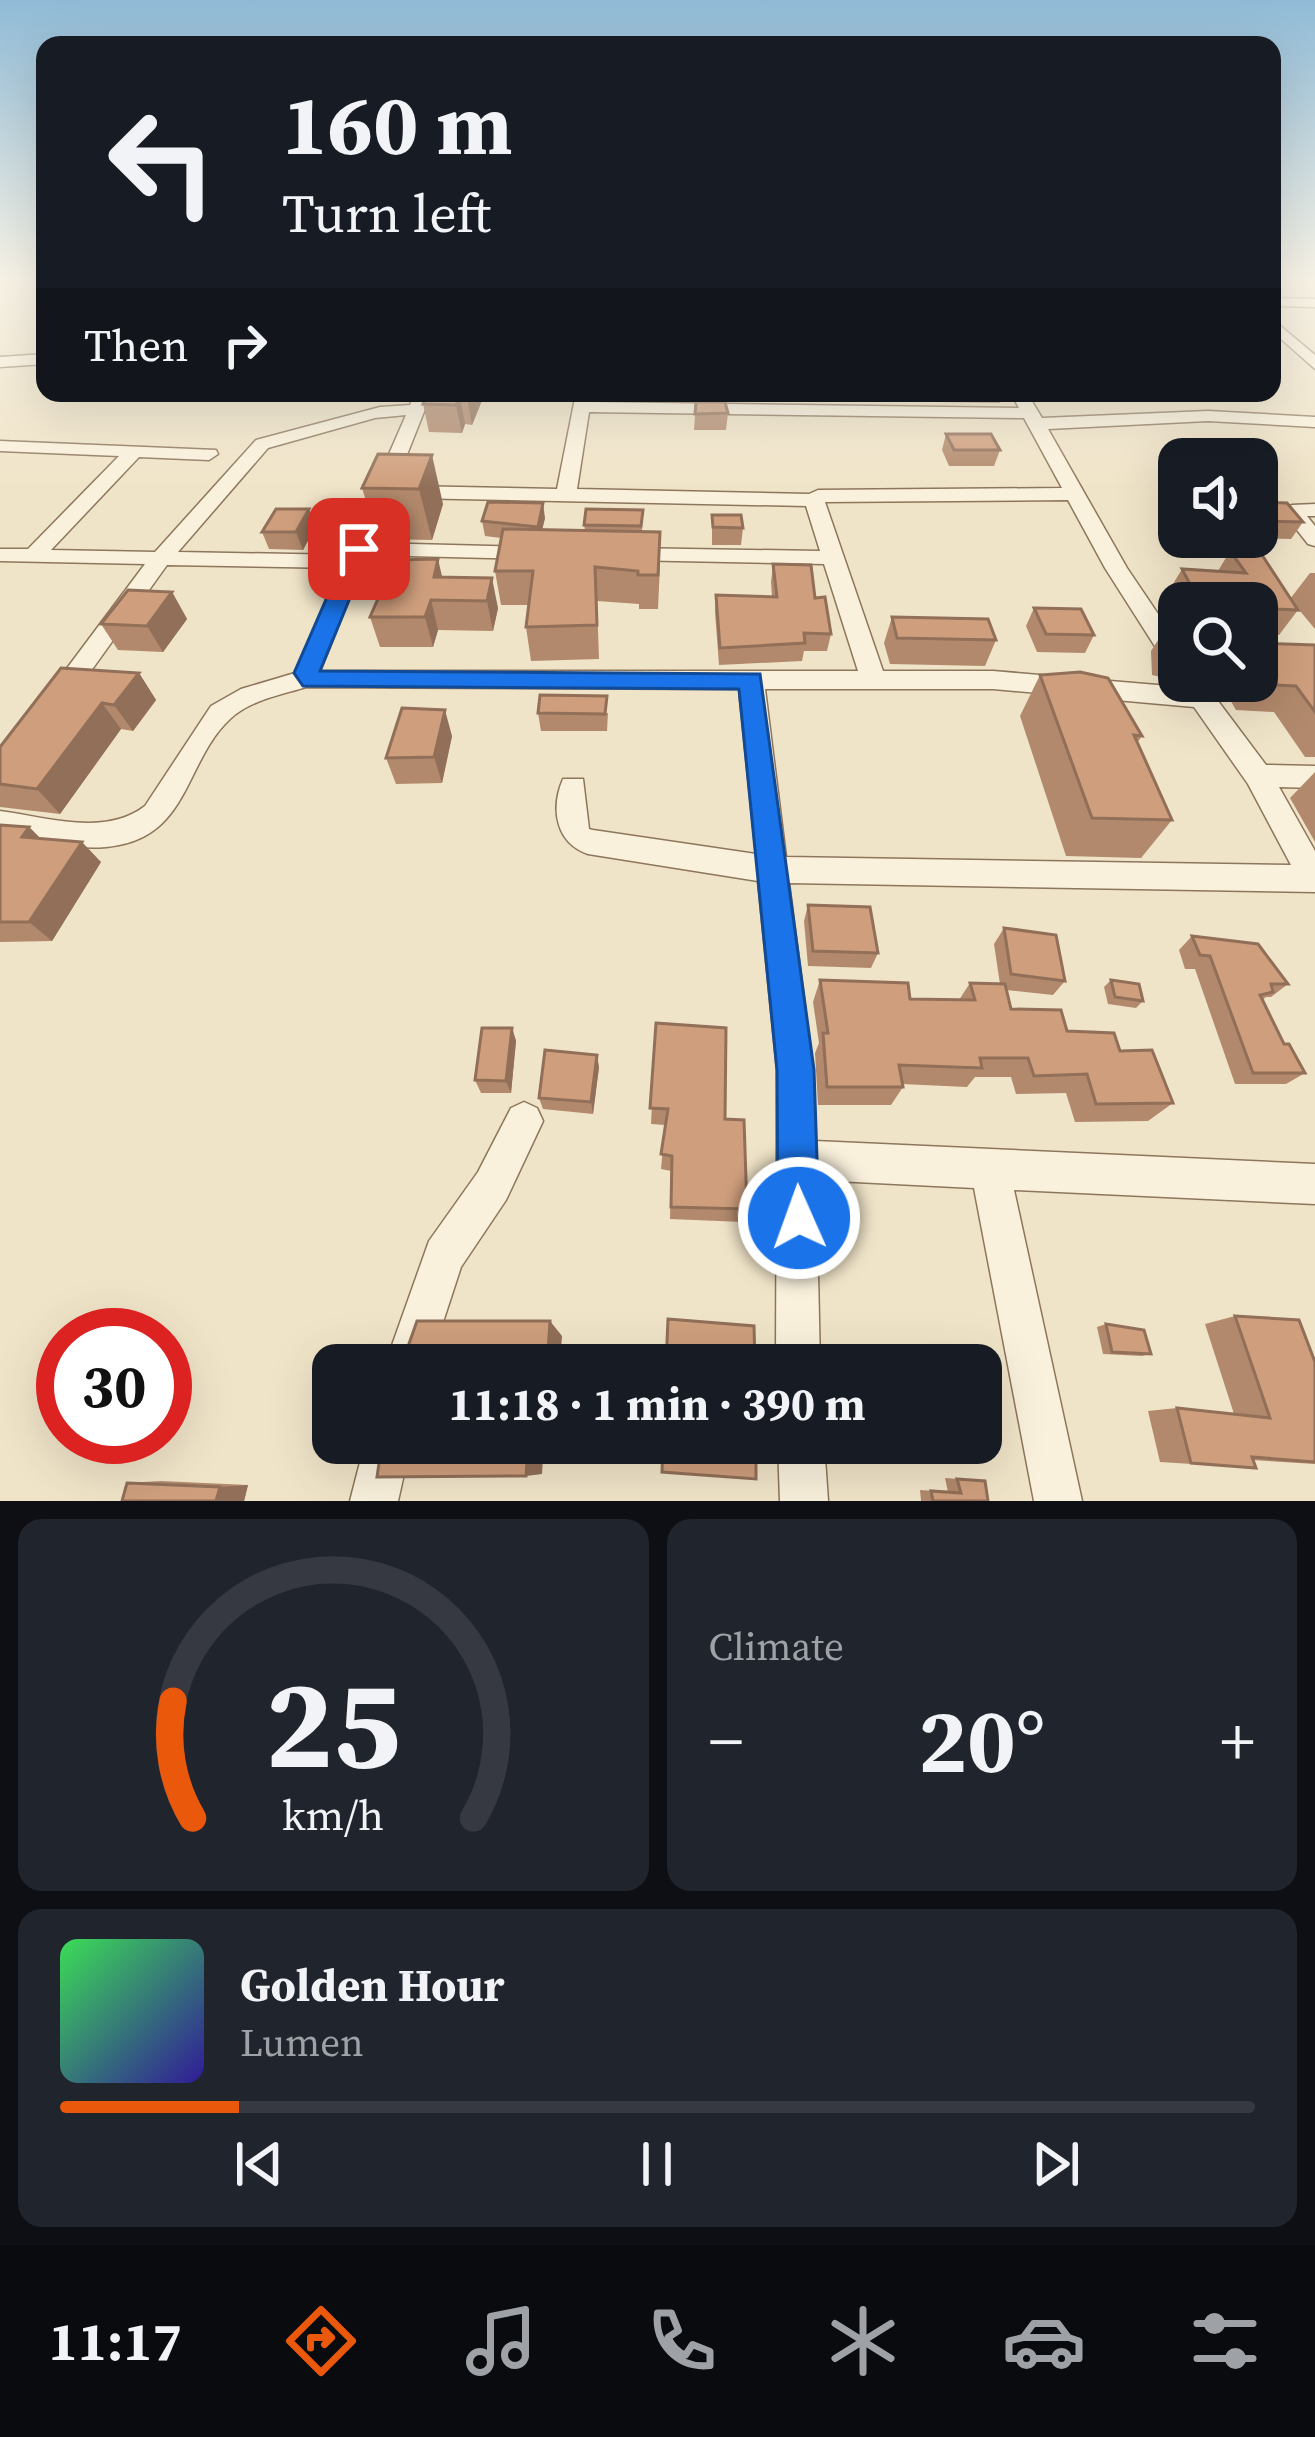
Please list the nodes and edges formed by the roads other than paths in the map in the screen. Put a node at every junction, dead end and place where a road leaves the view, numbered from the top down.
1 (36, 360) edge
2 (0, 362) edge
3 (421, 402) edge
4 (582, 402) edge
5 (841, 402) edge
6 (1028, 410) edge
7 (1315, 422) edge
8 (0, 446) edge
9 (134, 451) junction
10 (209, 454) dead end
11 (386, 491) junction
12 (566, 494) junction
13 (1078, 494) junction
14 (814, 500) junction
15 (1315, 510) edge
16 (1315, 540) edge
17 (548, 553) edge
18 (596, 554) edge
19 (0, 555) edge
20 (33, 556) junction
21 (356, 556) junction
22 (832, 558) junction
23 (160, 559) junction
24 (1158, 632) edge
25 (307, 678) junction
26 (751, 680) junction
27 (873, 680) junction
28 (1158, 687) edge
29 (1204, 702) edge
30 (40, 722) edge
31 (1258, 776) junction
32 (1315, 777) edge
33 (573, 787) dead end
34 (0, 824) edge
35 (772, 870) junction
36 (1315, 878) edge
37 (524, 1120) dead end
38 (796, 1160) junction
39 (990, 1169) junction
40 (1314, 1185) edge
41 (414, 1344) edge
42 (798, 1344) edge
43 (383, 1464) edge
44 (802, 1464) edge
45 (374, 1501) edge
46 (804, 1501) edge
47 (1058, 1501) edge

1 - 2 street
3 - 11 street
3 - 23 street
4 - 12 street
5 - 6 street
6 - 7 street
6 - 13 street
8 - 9 street
9 - 10 street
9 - 20 street
11 - 12 street
11 - 21 street
12 - 14 street
13 - 14 street
13 - 24 street
14 - 22 street
15 - 16 street
17 - 21 street
18 - 22 street
19 - 20 street
20 - 23 street
21 - 23 street
21 - 25 street
22 - 27 street
23 - 30 street
25 - 26 street
25 - 34 street
26 - 27 street
26 - 35 street
27 - 28 street
29 - 31 street
31 - 32 street
31 - 36 street
33 - 35 street
35 - 36 street
35 - 38 street
37 - 41 street
38 - 39 street
38 - 42 street
39 - 40 street
39 - 47 street
43 - 45 street
44 - 46 street

